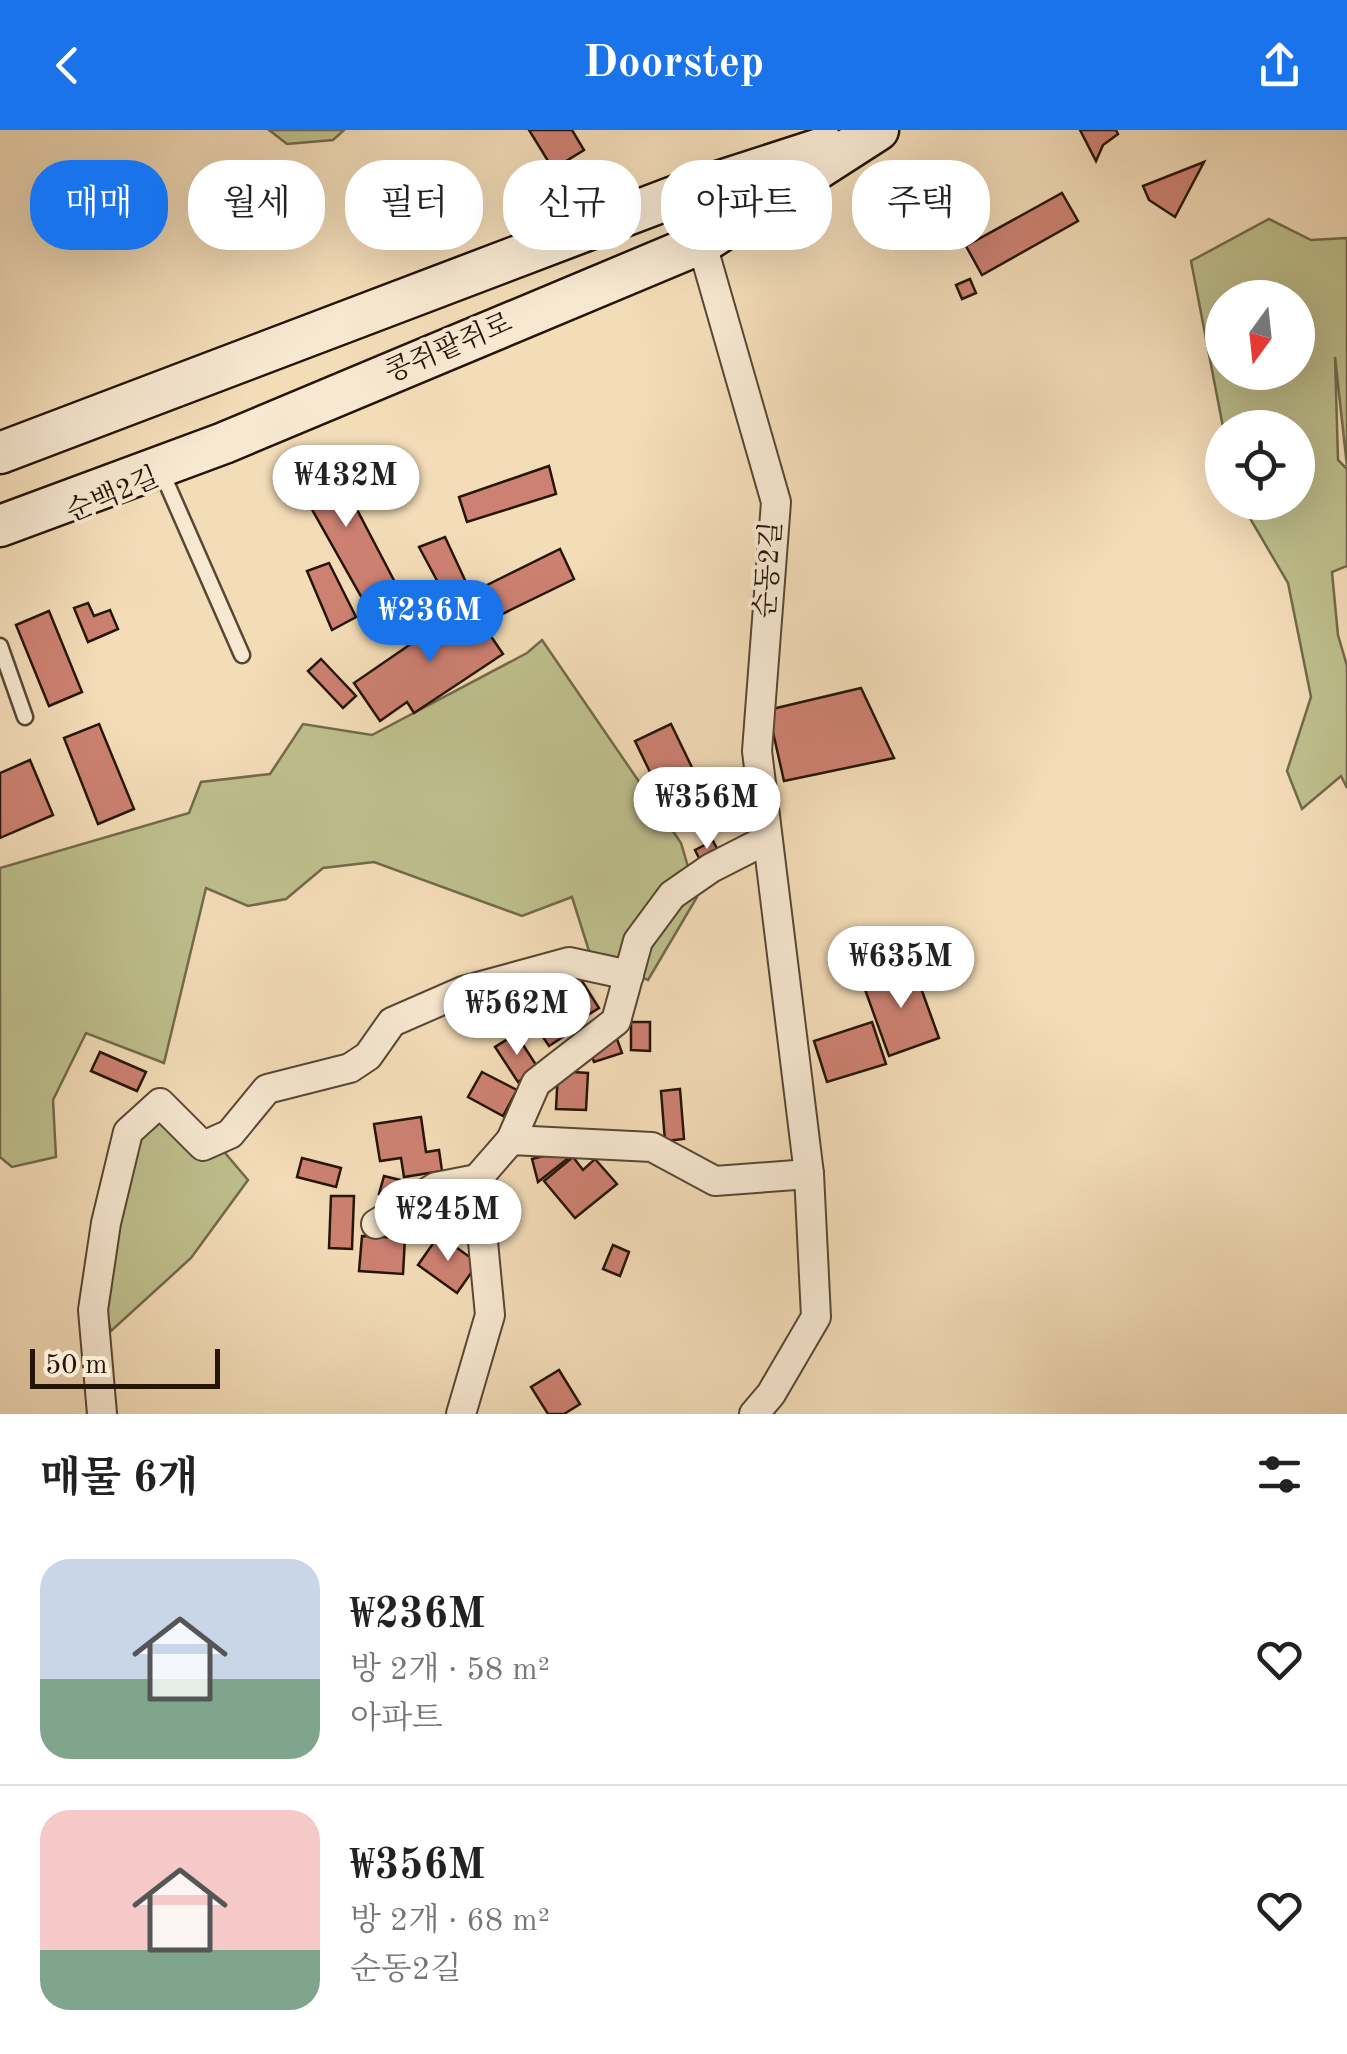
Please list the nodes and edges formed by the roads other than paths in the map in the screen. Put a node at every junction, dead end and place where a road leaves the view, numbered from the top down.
1 (877, 130) edge
2 (785, 160) edge
3 (831, 160) edge
4 (661, 203) edge
5 (685, 250) edge
6 (706, 250) edge
7 (224, 443) junction
8 (0, 452) edge
9 (163, 475) junction
10 (0, 526) edge
11 (0, 542) edge
12 (0, 646) edge
13 (242, 655) dead end
14 (26, 717) dead end
15 (766, 840) junction
16 (629, 975) junction
17 (512, 1140) junction
18 (809, 1174) junction
19 (478, 1180) junction
20 (376, 1224) dead end
21 (102, 1414) edge
22 (460, 1414) edge
23 (754, 1414) edge

1 - 2 main road, 콩쥐팥쥐로
1 - 3 main road, 콩쥐팥쥐로
4 - 8 main road, 콩쥐팥쥐로
5 - 7 main road, 콩쥐팥쥐로
6 - 15 street, 순동2길
7 - 9 street, 순백2길
7 - 10 main road, 콩쥐팥쥐로
9 - 11 street, 순백2길
9 - 13 lane
12 - 14 lane
15 - 16 street
15 - 18 street, 순동2길
16 - 17 street
16 - 21 street
17 - 18 street
17 - 19 street
18 - 23 street, 순동2길
19 - 20 street
19 - 22 street

